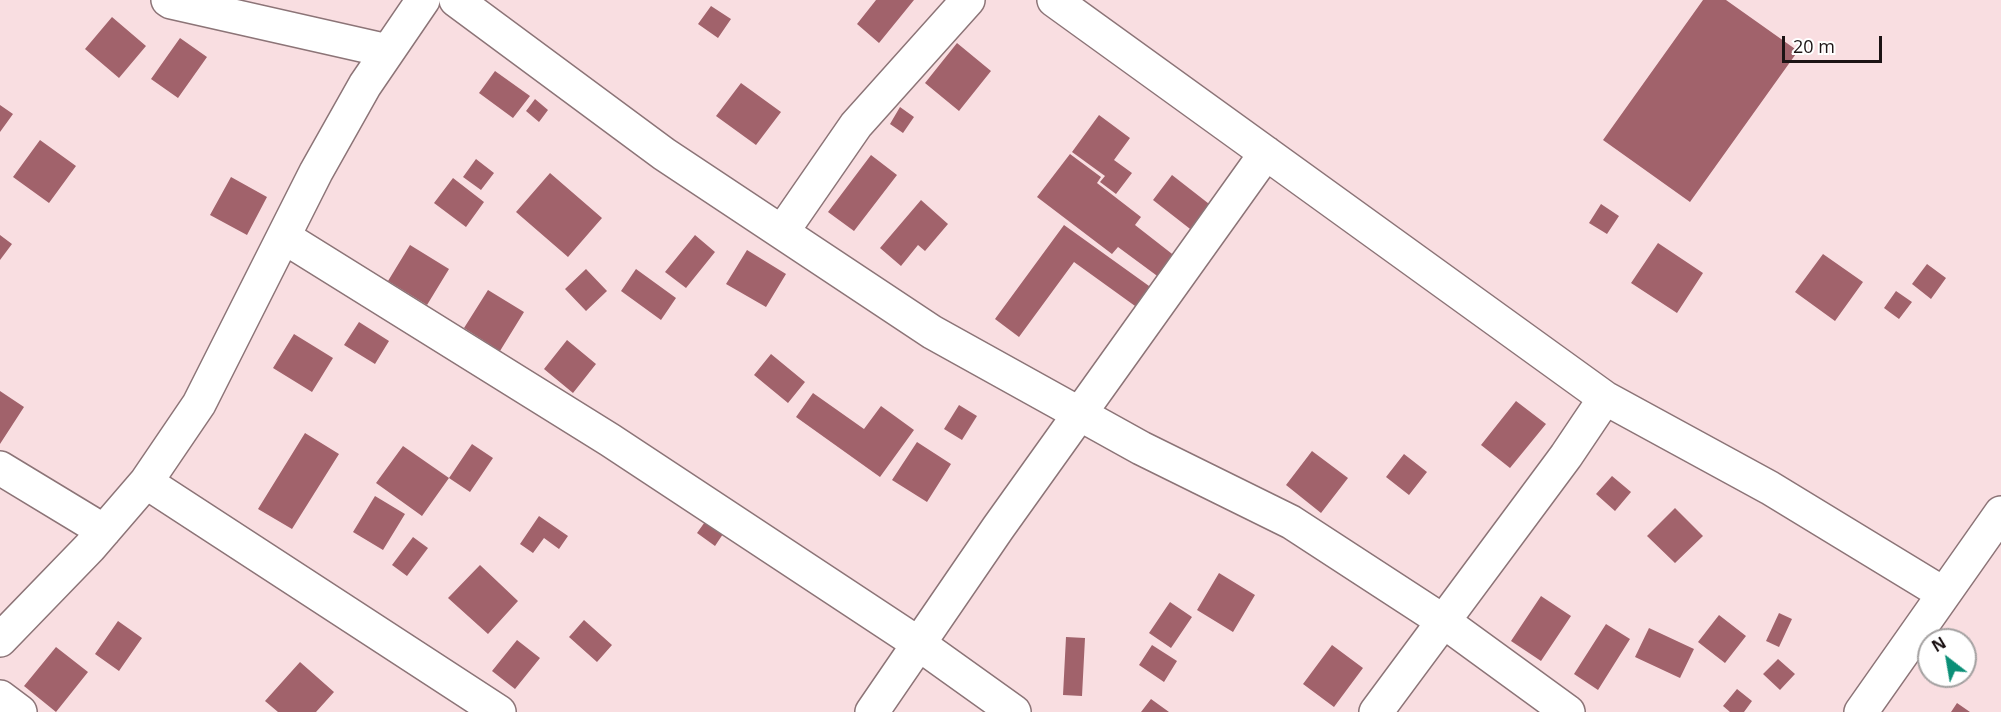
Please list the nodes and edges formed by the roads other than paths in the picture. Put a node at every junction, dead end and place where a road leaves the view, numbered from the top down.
1 (168, 0) edge
2 (423, 0) edge
3 (456, 0) edge
4 (968, 0) edge
5 (1054, 0) edge
6 (388, 51) junction
7 (1266, 153) junction
8 (782, 232) junction
9 (284, 237) junction
10 (1605, 398) junction
11 (1078, 415) junction
12 (0, 468) edge
13 (146, 482) junction
14 (2001, 513) edge
15 (104, 531) junction
16 (1944, 594) junction
17 (1443, 621) junction
18 (0, 640) edge
19 (919, 644) junction
20 (0, 697) edge
21 (20, 712) edge
22 (499, 712) edge
23 (872, 712) edge
24 (1014, 712) edge
25 (1376, 712) edge
26 (1568, 712) edge
27 (1861, 712) edge

1 - 6 street
2 - 6 street
3 - 8 street
4 - 8 street
5 - 7 street
6 - 9 street
7 - 10 street
7 - 11 street
8 - 11 street
9 - 13 street
9 - 19 street
10 - 16 street
10 - 17 street
11 - 17 street
11 - 19 street
12 - 15 street
13 - 15 street
13 - 22 street
14 - 16 street
15 - 18 street
16 - 27 street
17 - 25 street
17 - 26 street
19 - 23 street
19 - 24 street
20 - 21 street

